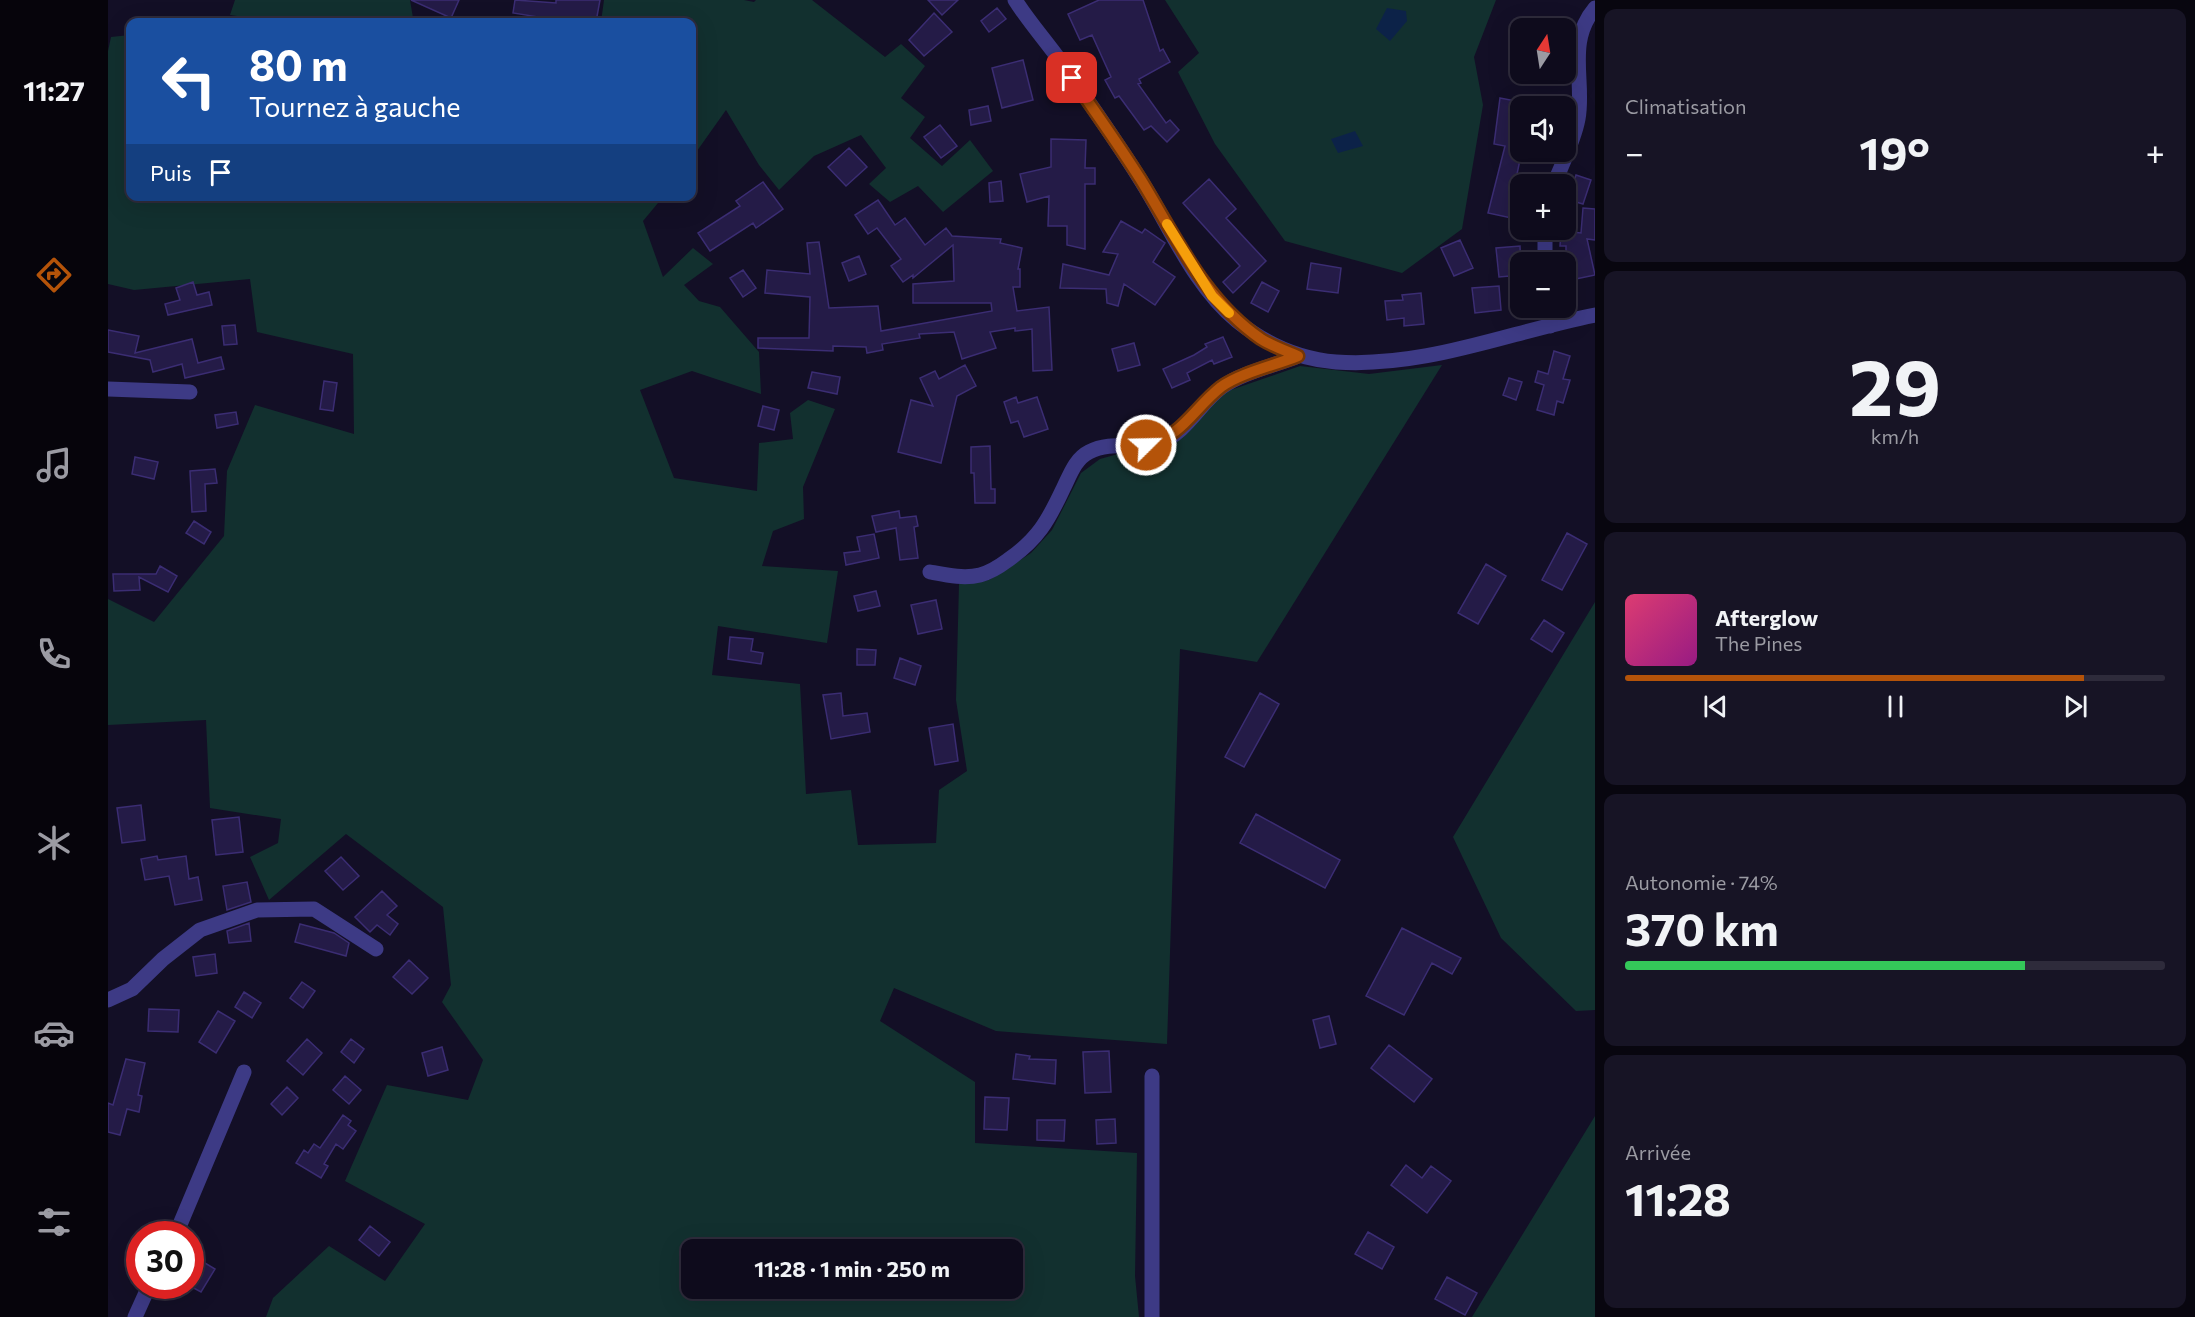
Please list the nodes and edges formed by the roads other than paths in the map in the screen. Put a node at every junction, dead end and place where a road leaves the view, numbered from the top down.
1 (1015, 0) edge
2 (1595, 8) edge
3 (1558, 174) edge
4 (1595, 315) edge
5 (1549, 318) edge
6 (1550, 326) junction
7 (1298, 356) junction
8 (108, 389) edge
9 (190, 392) dead end
10 (930, 572) dead end
11 (376, 950) dead end
12 (108, 1000) edge
13 (244, 1072) dead end
14 (1152, 1076) dead end
15 (181, 1221) edge
16 (143, 1299) edge
17 (135, 1317) edge
18 (1152, 1317) edge

1 - 7 street
2 - 3 street
4 - 6 street
5 - 6 street
6 - 7 street
7 - 10 street
8 - 9 street
11 - 12 street
13 - 15 street
14 - 18 street
16 - 17 street

